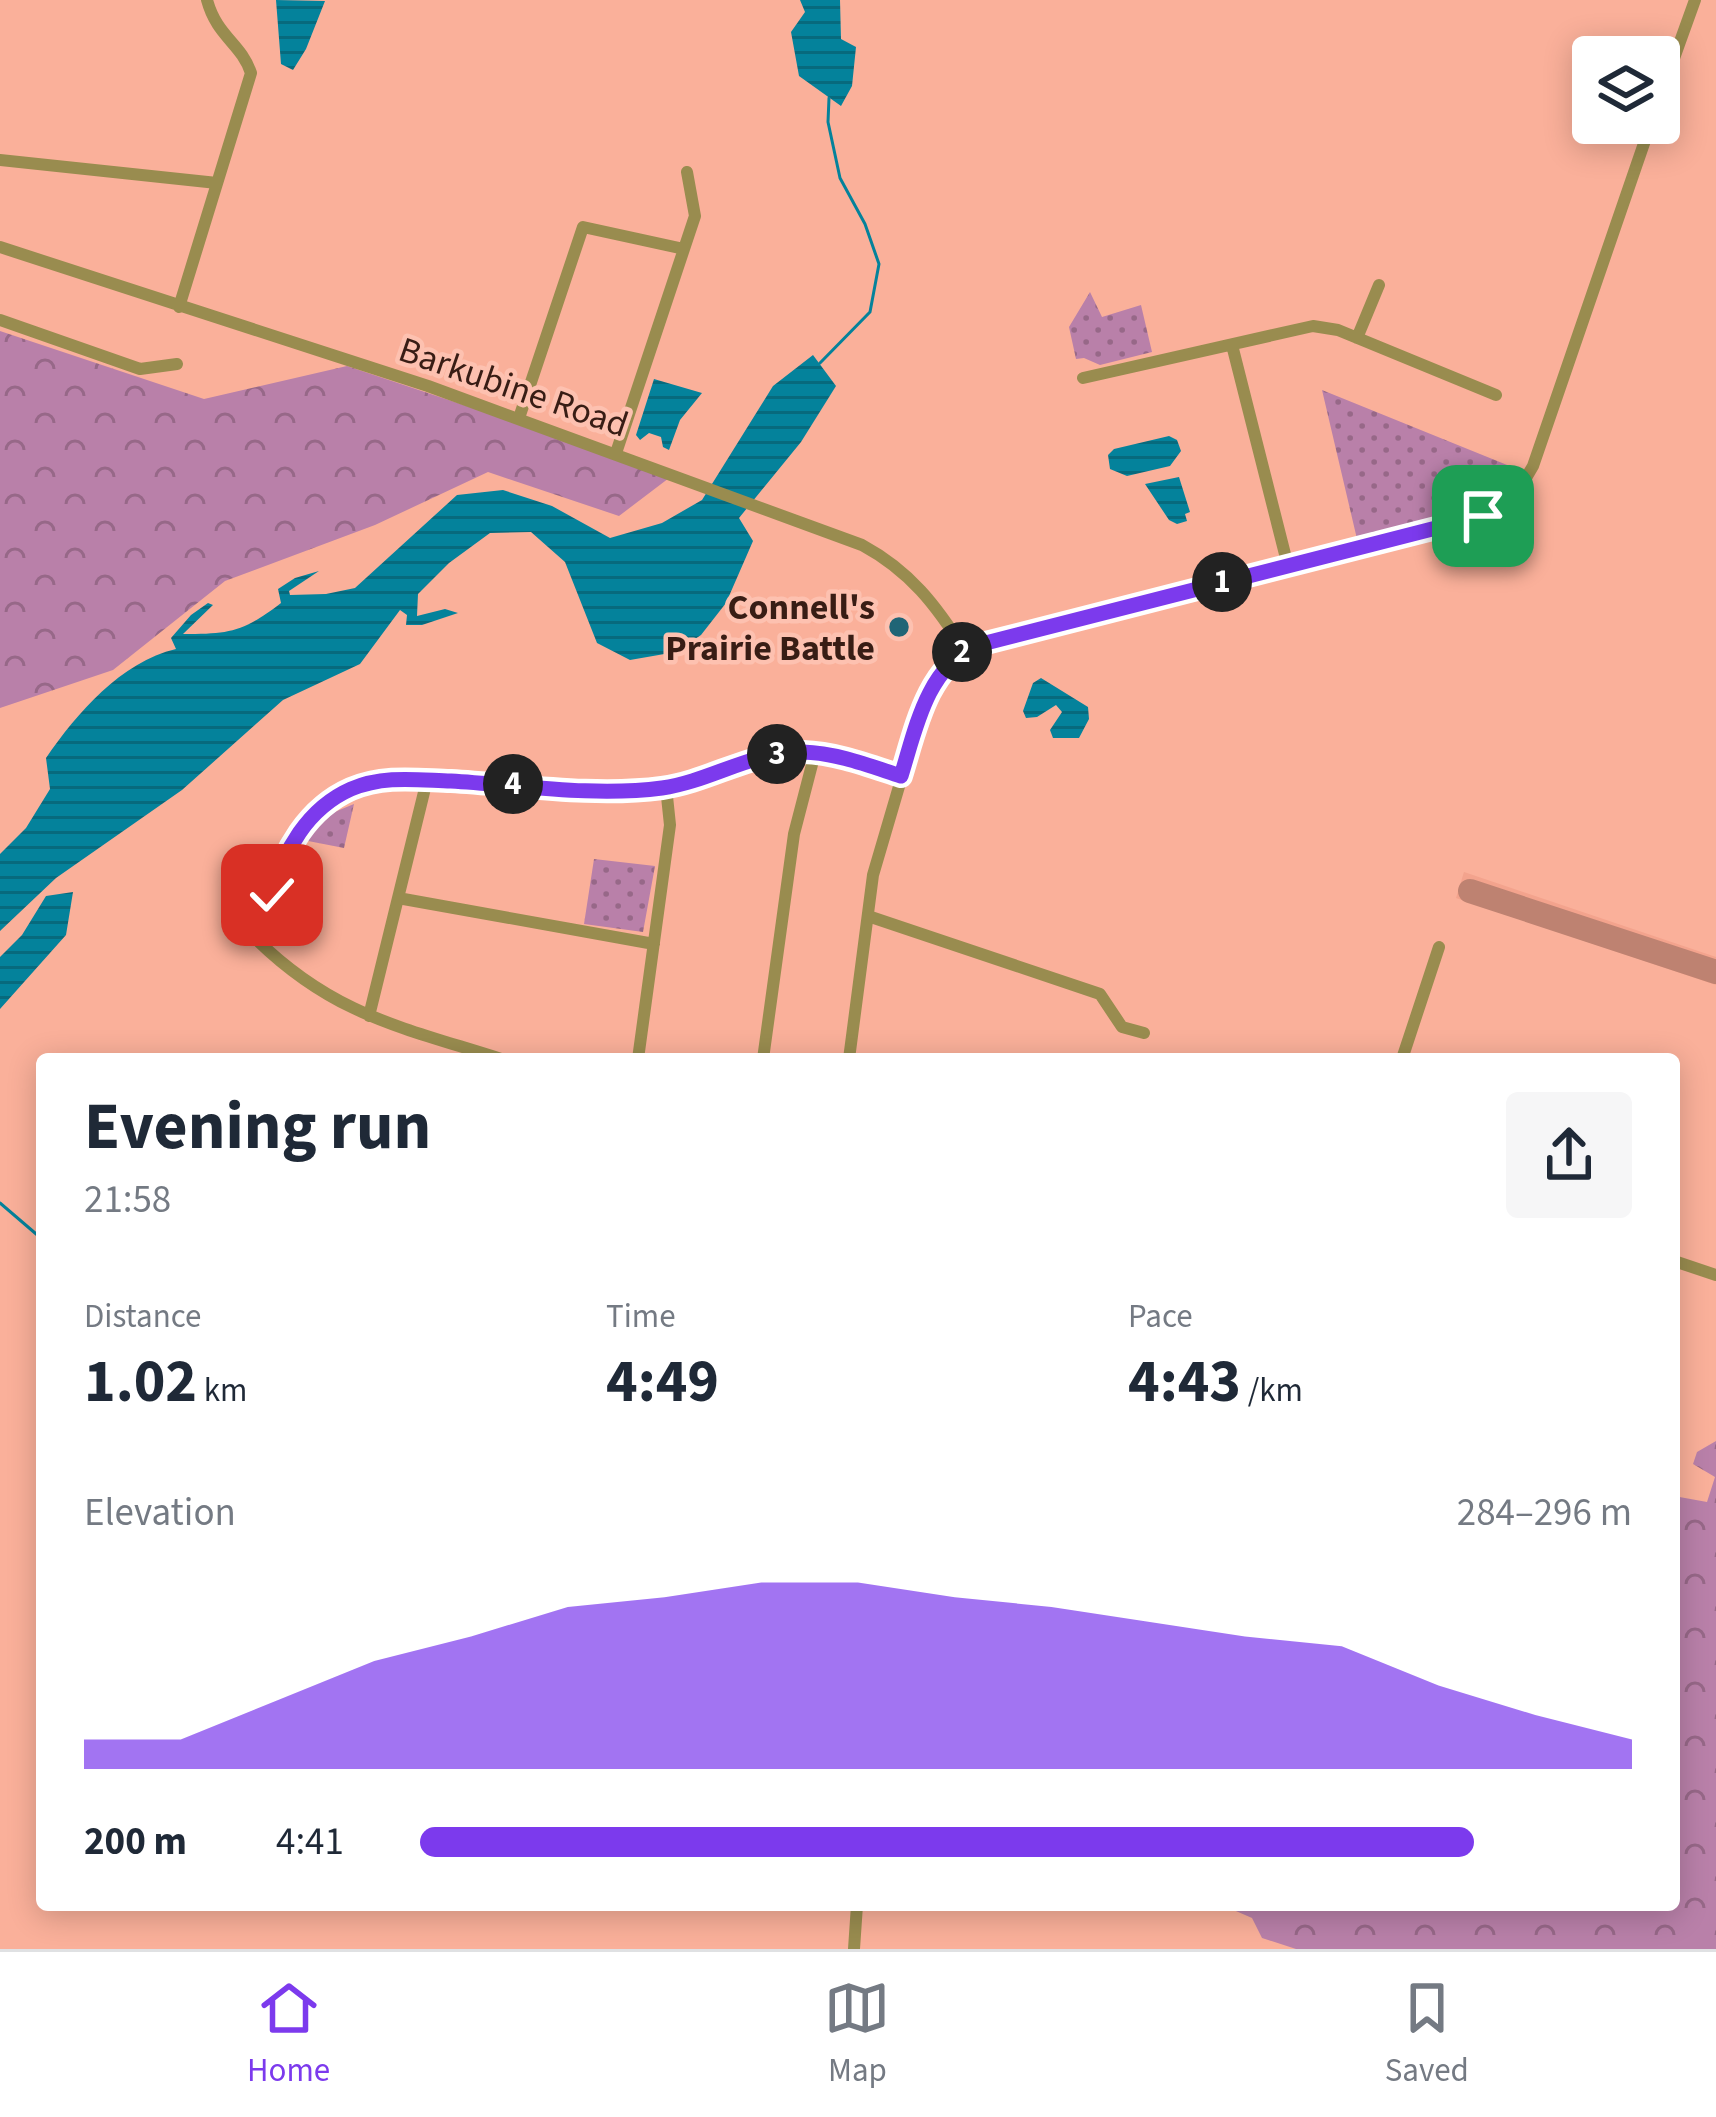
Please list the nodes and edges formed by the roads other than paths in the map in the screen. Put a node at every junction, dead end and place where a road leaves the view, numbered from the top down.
1 (207, 0) edge
2 (1695, 0) edge
3 (1680, 42) edge
4 (1644, 144) edge
5 (0, 160) edge
6 (687, 172) dead end
7 (217, 183) junction
8 (0, 248) edge
9 (684, 249) junction
10 (1379, 285) dead end
11 (179, 307) junction
12 (0, 320) edge
13 (1357, 338) junction
14 (1232, 345) junction
15 (177, 364) dead end
16 (1083, 378) dead end
17 (1496, 394) dead end
18 (519, 418) junction
19 (616, 453) junction
20 (1288, 566) junction
21 (965, 651) junction
22 (814, 753) junction
23 (901, 776) junction
24 (427, 780) junction
25 (666, 787) junction
26 (398, 898) junction
27 (868, 916) junction
28 (654, 944) junction
29 (1439, 947) dead end
30 (369, 1016) junction
31 (1144, 1034) dead end
32 (483, 1053) edge
33 (639, 1053) edge
34 (764, 1053) edge
35 (850, 1053) edge
36 (1404, 1053) edge
37 (1680, 1264) edge
38 (1716, 1275) edge
39 (857, 1911) edge
40 (854, 1949) edge

1 - 7 street
2 - 3 street
4 - 20 street
5 - 7 street
6 - 9 street
7 - 11 street
8 - 11 street, Barkubine Road
9 - 18 street
9 - 19 street
10 - 13 street
11 - 18 street, Barkubine Road
12 - 15 street
13 - 14 street
13 - 17 street
14 - 16 street
14 - 20 street
18 - 19 street, Barkubine Road
19 - 21 street, Barkubine Road
20 - 21 street
21 - 23 street
22 - 23 street
22 - 25 street
22 - 34 street
23 - 27 street
24 - 25 street
24 - 26 street
24 - 30 street
25 - 28 street
26 - 28 street
26 - 30 street
27 - 31 street
27 - 35 street
28 - 33 street
29 - 36 street
30 - 32 street
37 - 38 street
39 - 40 street

